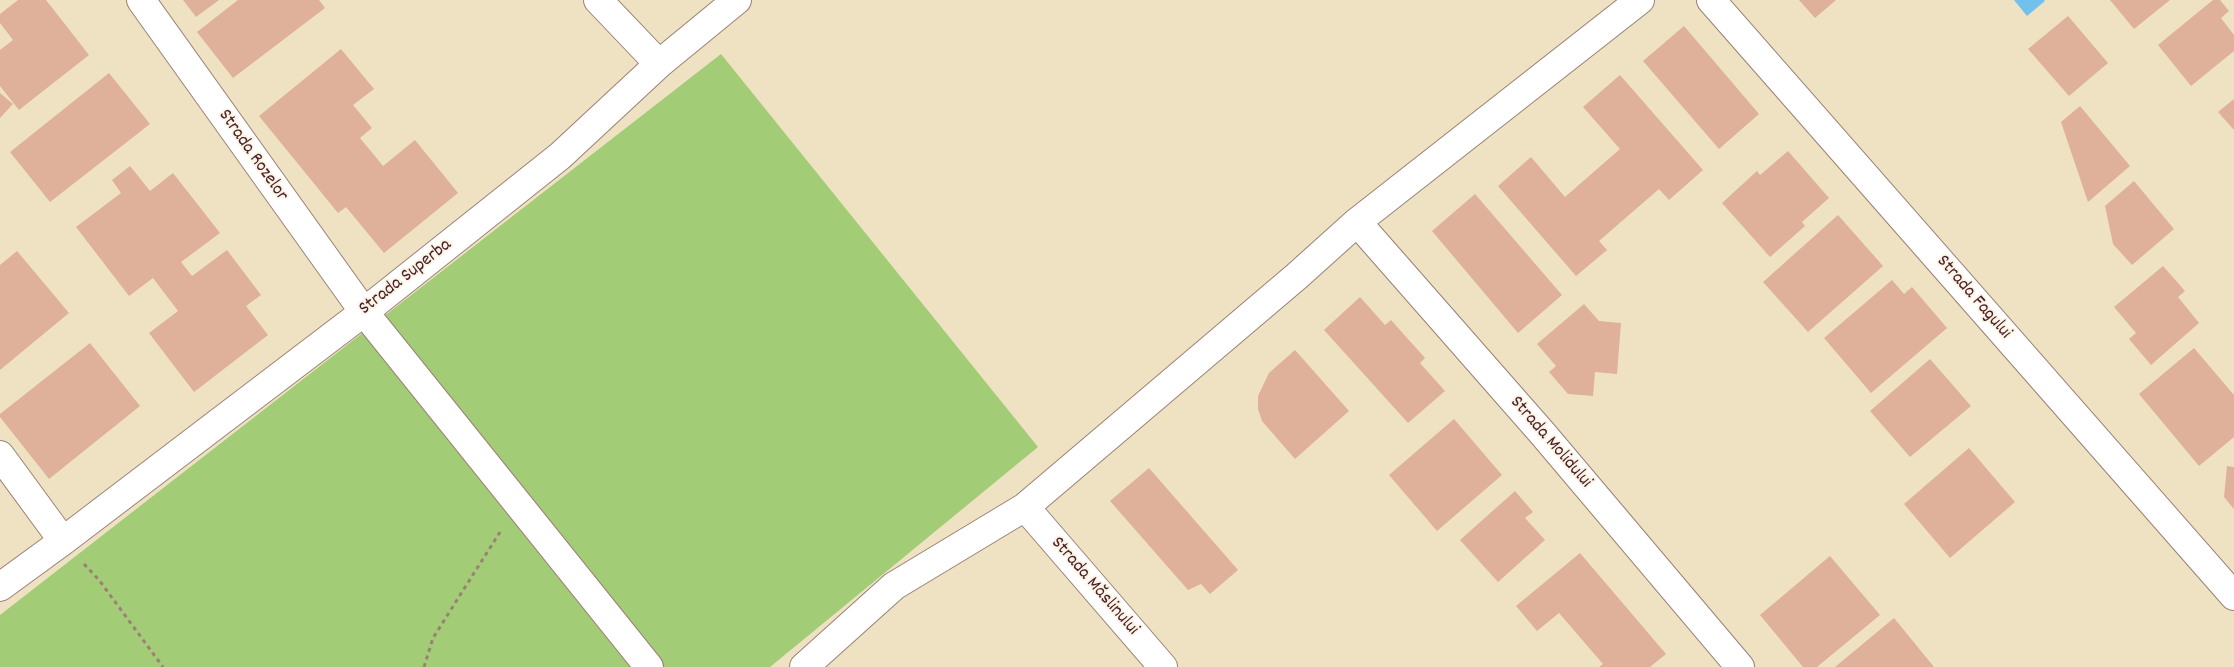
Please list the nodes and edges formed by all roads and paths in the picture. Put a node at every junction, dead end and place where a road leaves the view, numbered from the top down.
1 (141, 0) edge
2 (598, 0) edge
3 (737, 0) edge
4 (1640, 0) edge
5 (1711, 0) edge
6 (659, 64) junction
7 (1356, 222) junction
8 (364, 312) junction
9 (0, 454) edge
10 (518, 504) junction
11 (1025, 507) junction
12 (63, 542) junction
13 (0, 587) edge
14 (2234, 596) edge
15 (164, 667) edge
16 (424, 667) edge
17 (649, 667) edge
18 (804, 667) edge
19 (1164, 667) edge
20 (1740, 667) edge

1 - 8 street, Strada Rozelor
2 - 6 street
3 - 6 street, Strada Superba
4 - 7 street
5 - 14 street, Strada Fagului
6 - 8 street, Strada Superba
7 - 11 street
7 - 20 street, Strada Molidului
8 - 10 street, Strada Rozelor
8 - 12 street, Strada Superba
9 - 12 street
10 - 16 path
10 - 17 street, Strada Rozelor
11 - 18 street
11 - 19 street, Strada Măslinului
12 - 13 street, Strada Superba
12 - 15 path

